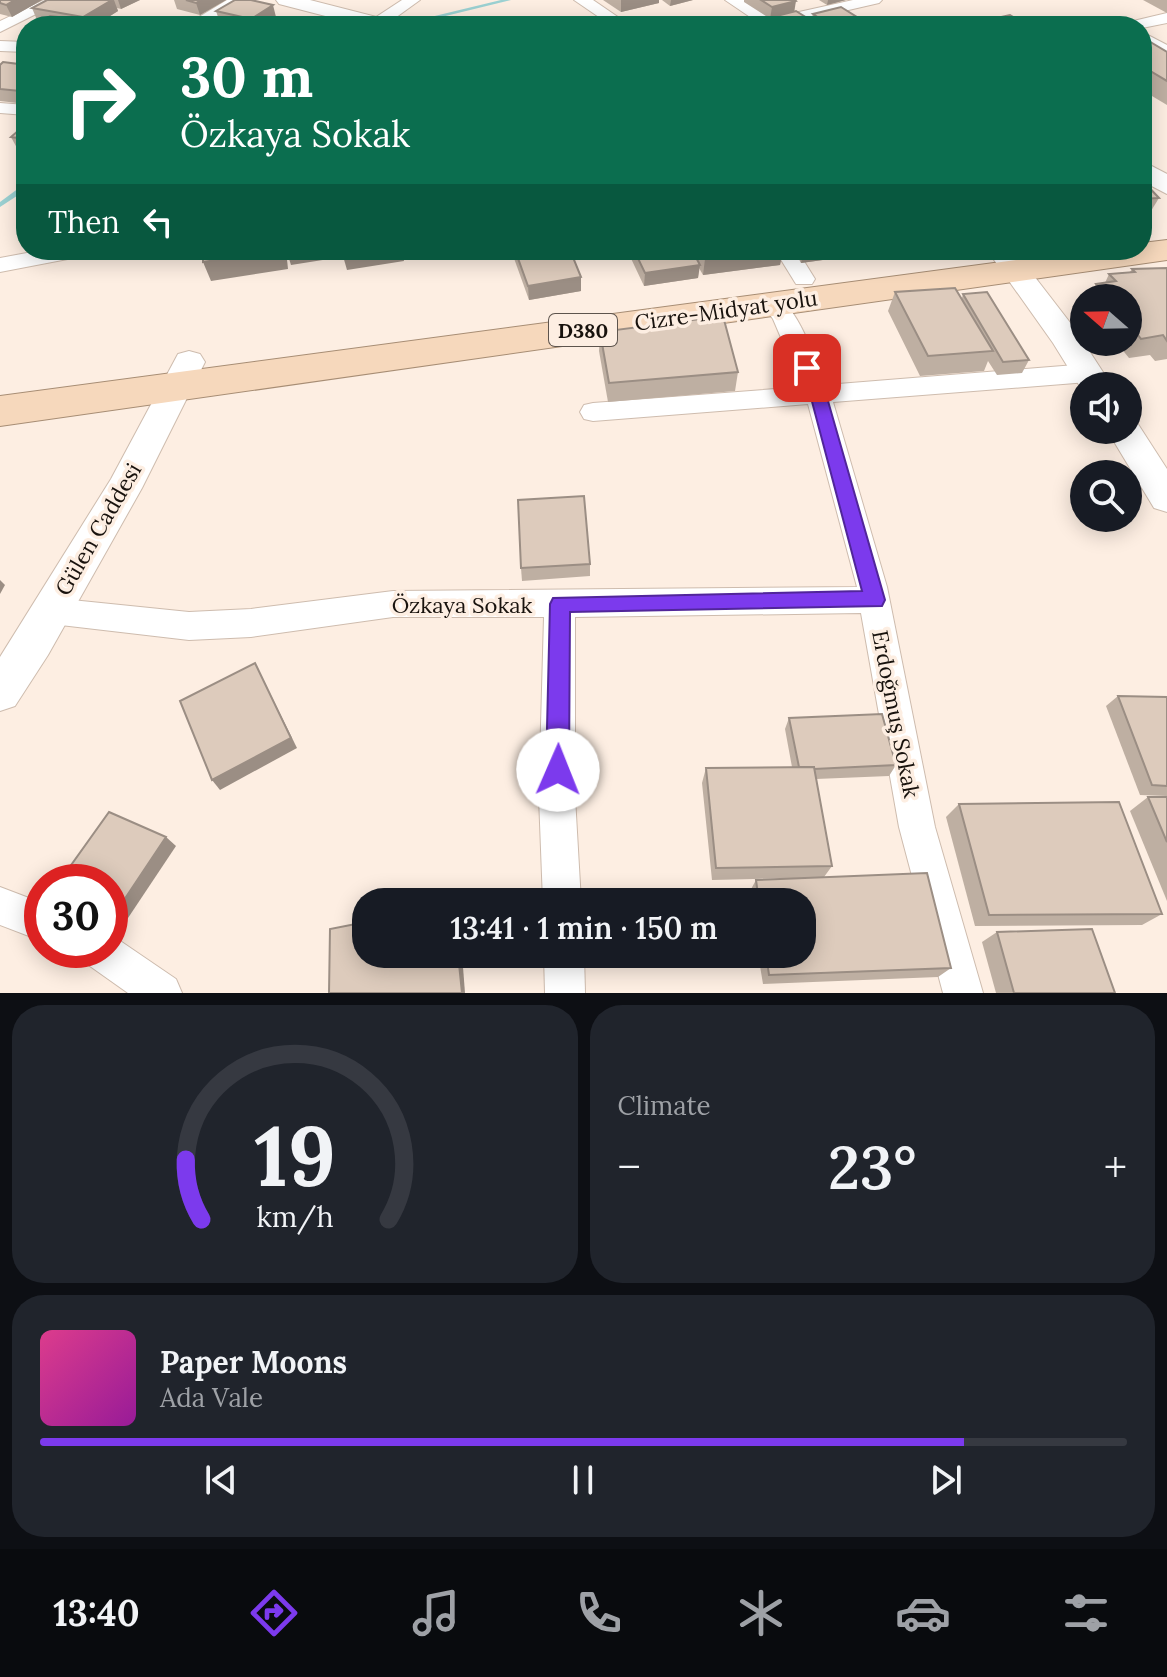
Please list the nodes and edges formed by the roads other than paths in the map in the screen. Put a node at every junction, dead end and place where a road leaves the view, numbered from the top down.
1 (56, 0) edge
2 (238, 0) edge
3 (286, 0) edge
4 (412, 0) edge
5 (582, 0) edge
6 (733, 0) edge
7 (874, 0) edge
8 (23, 16) edge
9 (210, 16) edge
10 (347, 16) edge
11 (393, 16) edge
12 (607, 16) edge
13 (752, 16) edge
14 (803, 16) edge
15 (26, 260) edge
16 (916, 260) edge
17 (991, 260) edge
18 (1008, 260) edge
19 (795, 264) edge
20 (0, 265) edge
21 (773, 303) junction
22 (1086, 372) edge
23 (182, 374) junction
24 (1070, 381) edge
25 (0, 387) edge
26 (818, 394) junction
27 (0, 411) edge
28 (593, 412) dead end
29 (1133, 444) edge
30 (1167, 498) edge
31 (875, 600) junction
32 (560, 604) junction
33 (52, 611) junction
34 (0, 692) edge
35 (561, 888) edge
36 (0, 906) edge
37 (24, 915) edge
38 (127, 968) edge
39 (564, 968) edge
40 (162, 993) edge
41 (565, 993) edge
42 (963, 993) edge

1 - 8 street
2 - 9 street
3 - 10 street
4 - 11 street
5 - 12 street
6 - 13 street
7 - 14 street
15 - 20 street
16 - 19 highway, Cizre-Midyat yolu / D380
17 - 21 highway, Cizre-Midyat yolu / D380
18 - 22 street
19 - 23 highway, Cizre-Midyat yolu / D380
21 - 23 highway, Cizre-Midyat yolu / D380
21 - 26 street, Erdoğmuş Sokak
23 - 25 highway, Cizre-Midyat yolu / D380
23 - 27 highway, Cizre-Midyat yolu / D380
23 - 33 street, Gülen Caddesi
24 - 26 street
26 - 28 street
26 - 31 street, Erdoğmuş Sokak
29 - 30 street
31 - 32 street, Özkaya Sokak
31 - 42 street, Erdoğmuş Sokak
32 - 33 street, Özkaya Sokak
32 - 35 street
33 - 34 street, Gülen Caddesi
36 - 37 street
38 - 40 street
39 - 41 street

